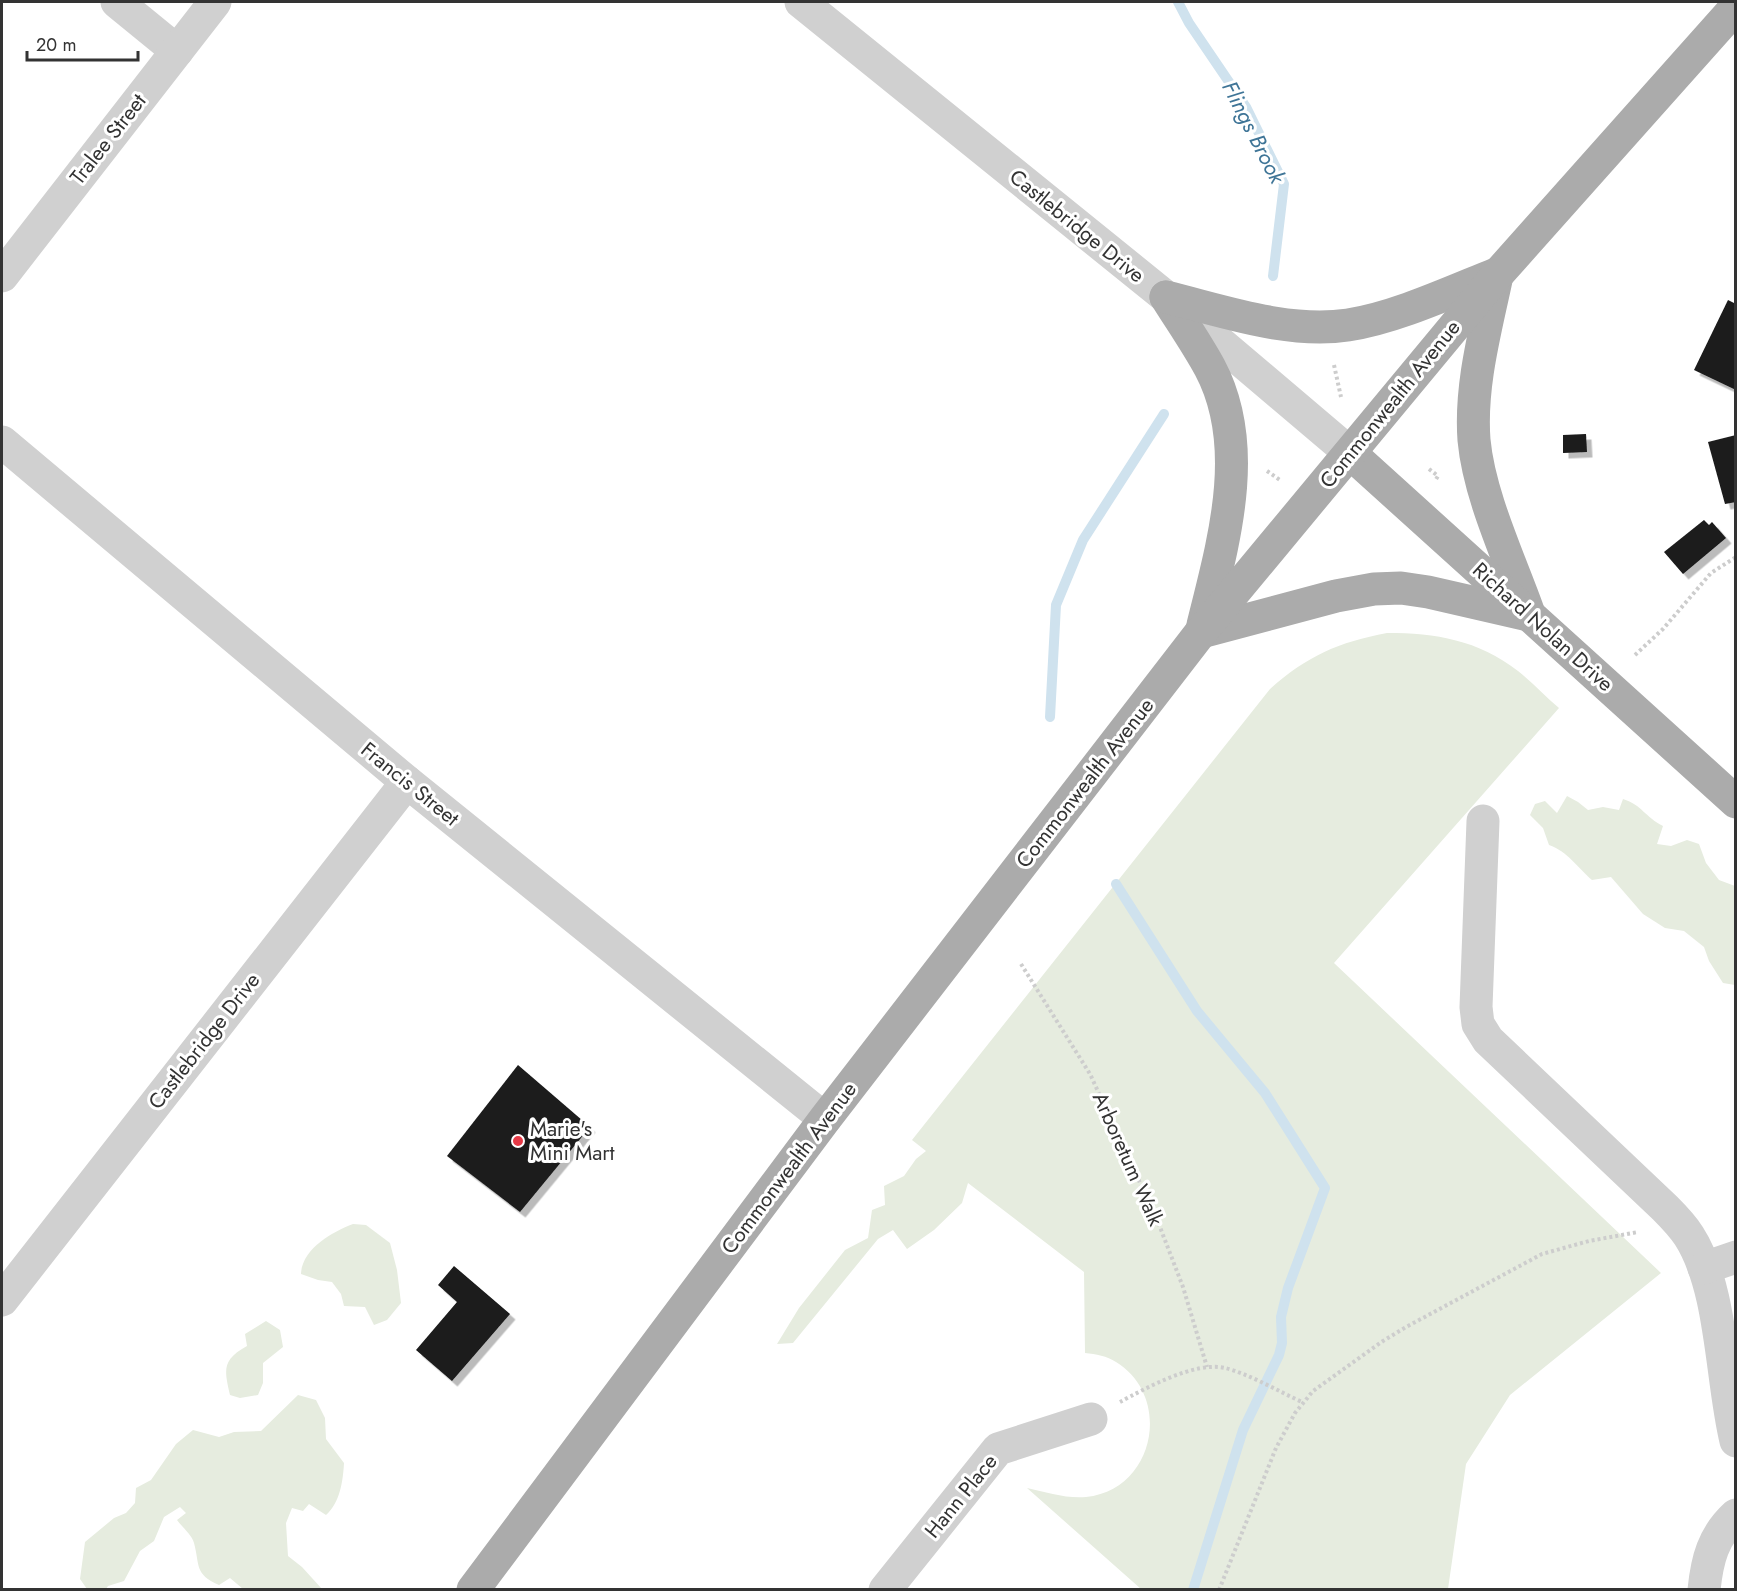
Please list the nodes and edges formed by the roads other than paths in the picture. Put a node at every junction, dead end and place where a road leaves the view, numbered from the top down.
1 (117, 2) edge
2 (215, 2) edge
3 (801, 2) edge
4 (1736, 7) edge
5 (177, 51) junction
6 (1498, 274) junction
7 (2, 276) edge
8 (1166, 297) junction
9 (2, 442) edge
10 (1350, 453) junction
11 (1530, 615) junction
12 (1201, 632) junction
13 (407, 782) junction
14 (1736, 802) edge
15 (1483, 821) dead end
16 (825, 1119) junction
17 (1736, 1257) edge
18 (1704, 1268) junction
19 (2, 1300) edge
20 (1091, 1419) road end
21 (1736, 1441) edge
22 (1736, 1515) edge
23 (473, 1590) edge
24 (885, 1590) edge
25 (1704, 1590) edge

1 - 5 street
2 - 5 street, Tralee Street
3 - 8 street, Castlebridge Drive
4 - 6 main road, Commonwealth Avenue
5 - 7 street, Tralee Street
6 - 8 main road
6 - 10 main road, Commonwealth Avenue
6 - 11 main road
8 - 10 street, Castlebridge Drive
8 - 12 main road
9 - 13 street, Francis Street
10 - 11 main road, Richard Nolan Drive
10 - 12 main road, Commonwealth Avenue
11 - 12 main road
11 - 14 main road, Richard Nolan Drive
12 - 16 main road, Commonwealth Avenue
13 - 16 street, Francis Street
13 - 19 street, Castlebridge Drive
15 - 18 street
16 - 23 main road, Commonwealth Avenue
17 - 18 street
18 - 21 street
20 - 24 street, Hann Place
22 - 25 street

